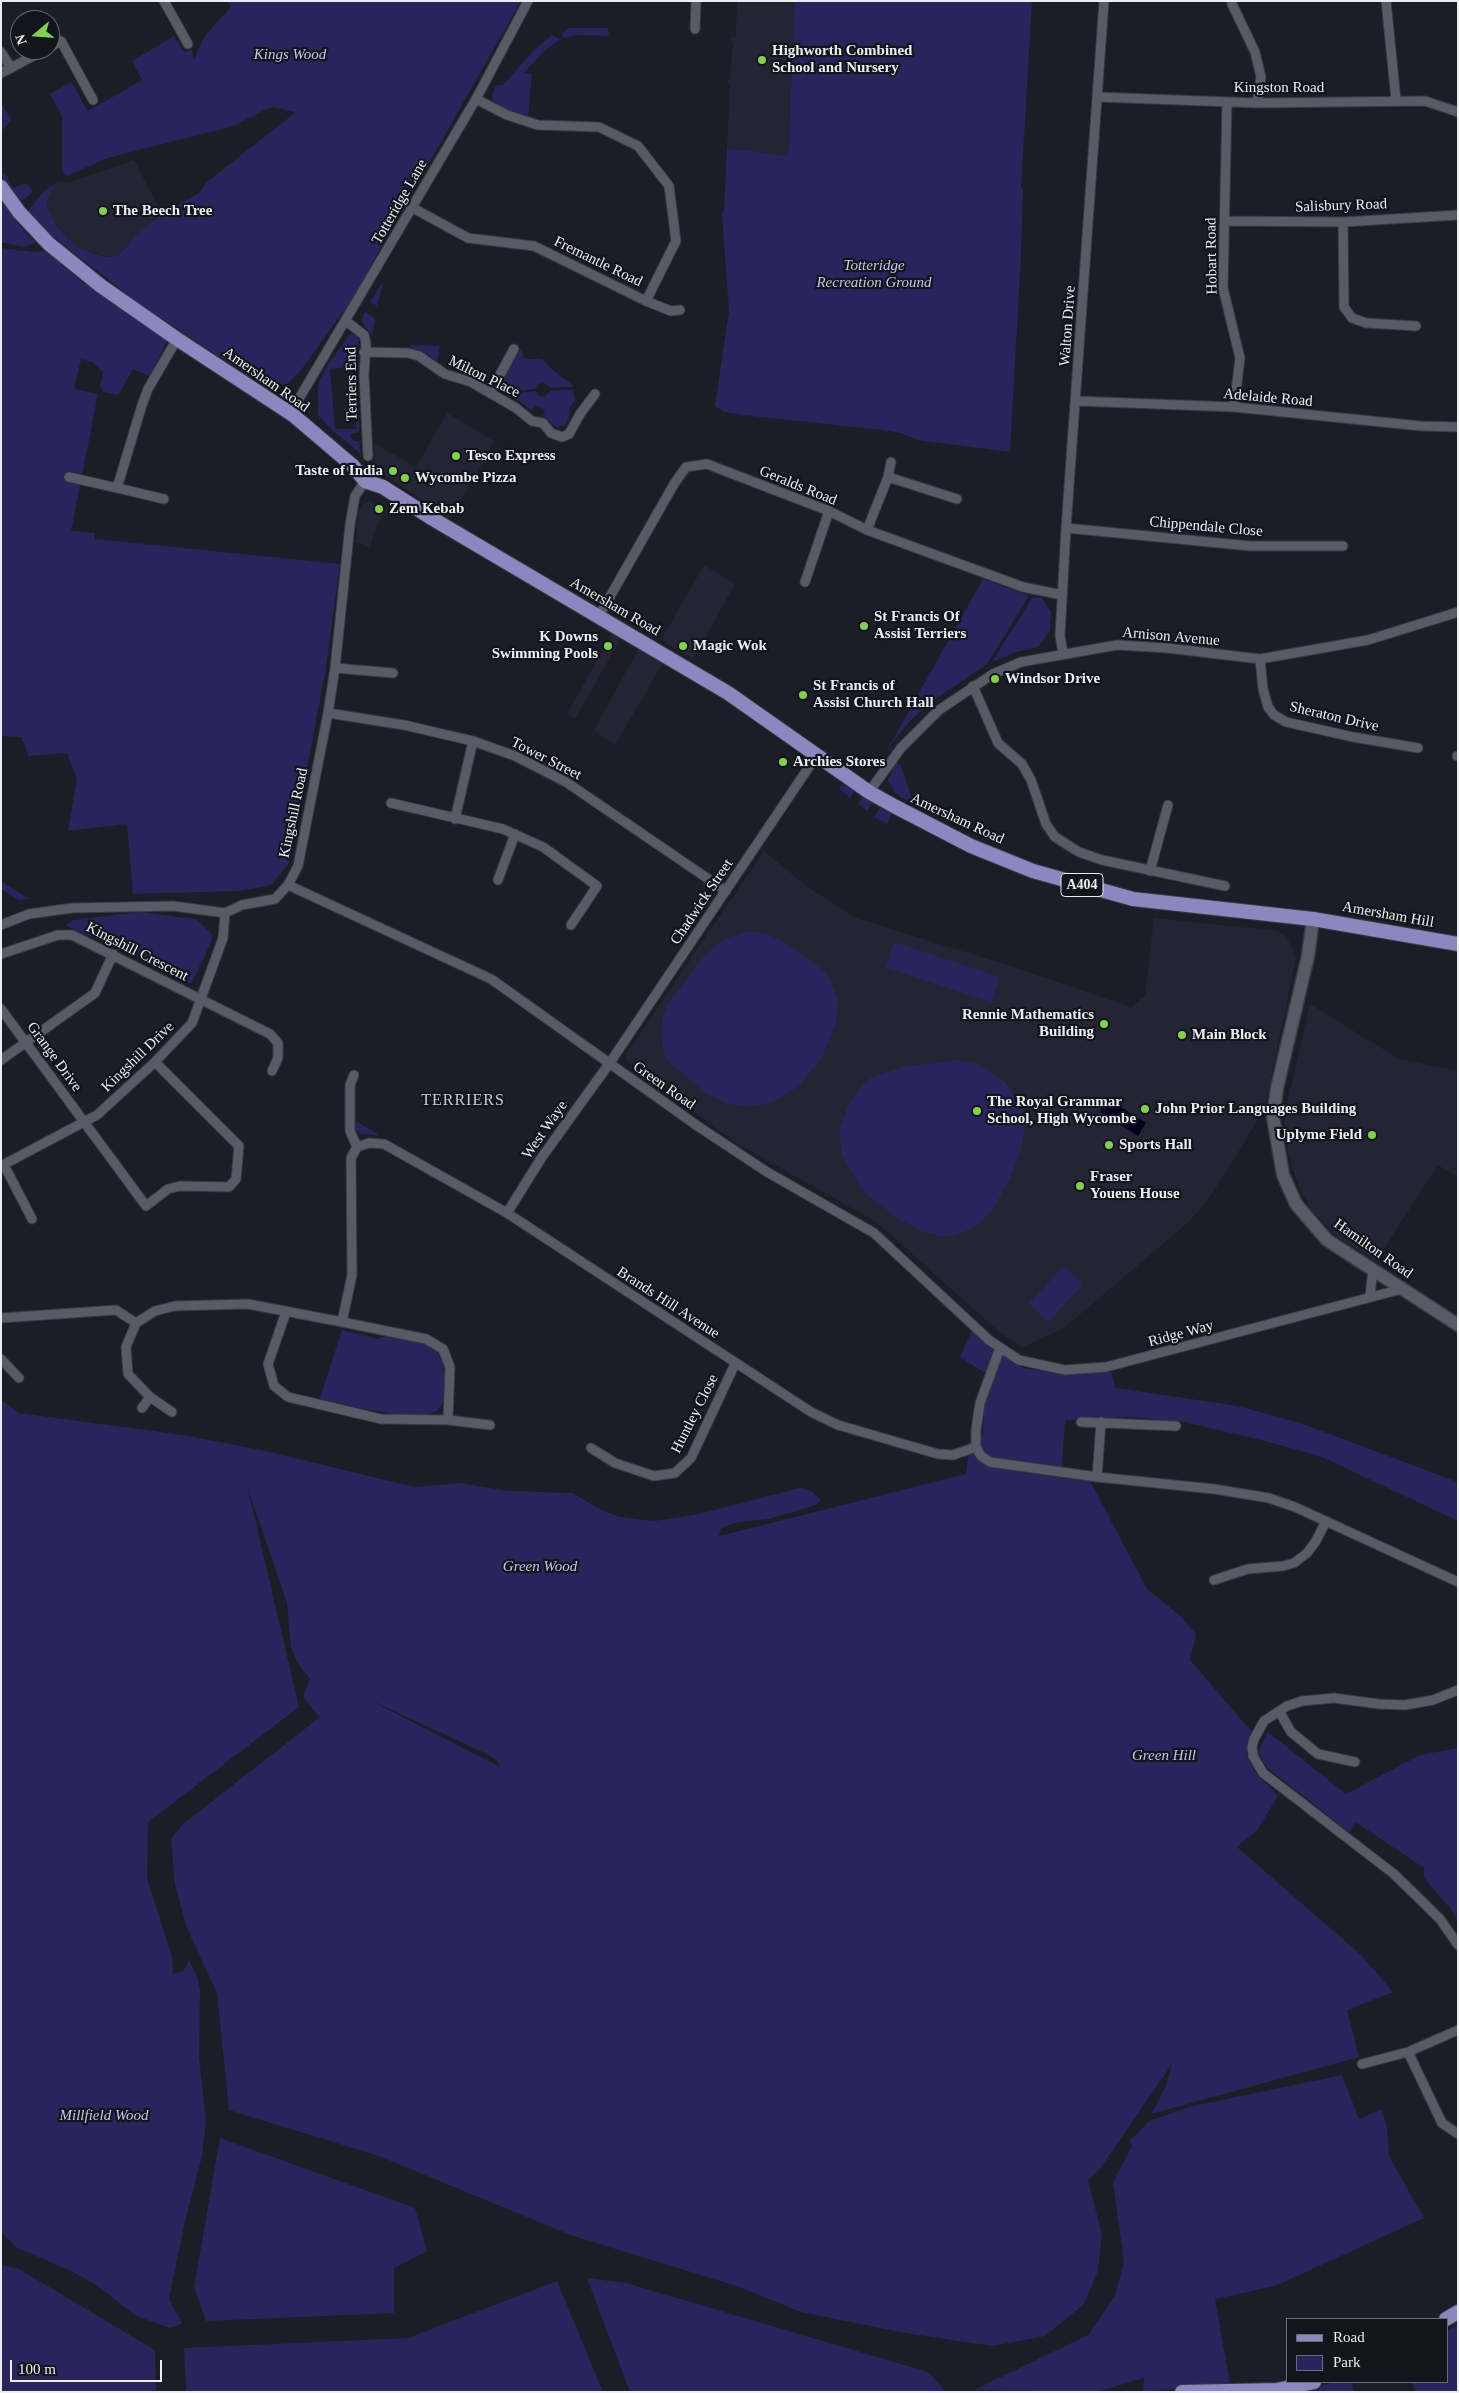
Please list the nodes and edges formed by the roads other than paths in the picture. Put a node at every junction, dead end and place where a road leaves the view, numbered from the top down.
1 (164, 1) edge
2 (528, 1) edge
3 (696, 1) edge
4 (1104, 1) edge
5 (1386, 1) edge
6 (1232, 4) dead end
7 (696, 29) dead end
8 (60, 42) edge
9 (188, 44) dead end
10 (1, 52) edge
11 (25, 60) edge
12 (10, 68) junction
13 (1, 73) edge
14 (1098, 97) junction
15 (476, 99) junction
16 (93, 100) dead end
17 (1396, 100) junction
18 (1227, 102) junction
19 (1257, 103) junction
20 (1458, 112) edge
21 (1, 187) edge
22 (413, 208) junction
23 (1458, 215) edge
24 (1224, 221) junction
25 (1343, 222) junction
26 (646, 301) junction
27 (680, 310) dead end
28 (346, 321) junction
29 (1416, 326) dead end
30 (177, 339) junction
31 (514, 349) dead end
32 (364, 352) junction
33 (490, 393) junction
34 (595, 394) dead end
35 (1076, 401) junction
36 (1234, 408) junction
37 (293, 415) junction
38 (1458, 427) edge
39 (368, 456) dead end
40 (891, 462) dead end
41 (69, 477) dead end
42 (888, 477) junction
43 (365, 481) junction
44 (117, 488) junction
45 (164, 499) dead end
46 (957, 499) dead end
47 (829, 512) junction
48 (1066, 528) junction
49 (867, 530) junction
50 (1343, 546) dead end
51 (804, 582) dead end
52 (1062, 595) junction
53 (1458, 612) edge
54 (599, 616) junction
55 (1063, 653) junction
56 (1260, 659) junction
57 (335, 668) junction
58 (393, 673) dead end
59 (973, 686) junction
60 (328, 712) junction
61 (473, 741) junction
62 (1418, 748) dead end
63 (817, 755) junction
64 (869, 792) junction
65 (391, 802) dead end
66 (1168, 804) dead end
67 (455, 819) junction
68 (515, 834) junction
69 (1150, 871) junction
70 (498, 880) dead end
71 (288, 885) junction
72 (1225, 886) dead end
73 (726, 891) junction
74 (225, 912) junction
75 (1313, 918) junction
76 (1, 925) edge
77 (571, 925) dead end
78 (1458, 944) edge
79 (1, 954) edge
80 (113, 954) junction
81 (201, 1000) junction
82 (1, 1009) edge
83 (26, 1042) junction
84 (1, 1060) edge
85 (156, 1062) junction
86 (609, 1064) junction
87 (272, 1071) dead end
88 (354, 1075) dead end
89 (83, 1123) junction
90 (357, 1147) junction
91 (2, 1166) edge
92 (507, 1213) junction
93 (32, 1219) dead end
94 (1373, 1270) junction
95 (1402, 1289) junction
96 (1370, 1296) junction
97 (286, 1312) junction
98 (1, 1318) edge
99 (342, 1322) junction
100 (136, 1323) junction
101 (1458, 1325) edge
102 (1000, 1348) junction
103 (1, 1359) edge
104 (735, 1364) junction
105 (20, 1378) dead end
106 (150, 1397) junction
107 (142, 1408) dead end
108 (172, 1412) dead end
109 (448, 1420) junction
110 (1081, 1422) dead end
111 (1101, 1422) junction
112 (490, 1425) dead end
113 (1176, 1426) dead end
114 (976, 1447) junction
115 (591, 1448) dead end
116 (1097, 1477) junction
117 (1326, 1521) junction
118 (1214, 1580) dead end
119 (1458, 1582) edge
120 (1458, 1690) edge
121 (1279, 1710) junction
122 (1355, 1762) dead end
123 (1458, 1945) edge
124 (1458, 2030) edge
125 (1408, 2052) junction
126 (1362, 2064) dead end
127 (1458, 2134) edge
128 (1309, 2383) edge
129 (1182, 2392) edge

1 - 9 street
2 - 15 street, Totteridge Lane
3 - 7 street
4 - 14 street, Walton Drive
5 - 17 street
6 - 19 street
8 - 16 street
10 - 12 street
11 - 12 street
12 - 13 street
14 - 18 street, Kingston Road
14 - 35 street, Walton Drive
15 - 22 street, Totteridge Lane
15 - 26 street, Fremantle Road
17 - 19 street, Kingston Road
17 - 20 street, Kingston Road
18 - 19 street, Kingston Road
18 - 24 street, Hobart Road
21 - 30 main road, Amersham Road / A404
22 - 26 street, Fremantle Road
22 - 28 street, Totteridge Lane
23 - 25 street, Salisbury Road
24 - 25 street, Salisbury Road
24 - 36 street, Hobart Road
25 - 29 street
26 - 27 street
28 - 32 street, Terriers End
28 - 37 street, Totteridge Lane
30 - 37 main road, Amersham Road / A404
30 - 44 street
31 - 33 street
32 - 33 street, Milton Place
32 - 39 street, Terriers End
33 - 34 street, Milton Place
35 - 36 street, Adelaide Road
35 - 48 street, Walton Drive
36 - 38 street, Adelaide Road
37 - 43 main road, Amersham Road / A404
40 - 42 street
41 - 44 street
42 - 46 street
42 - 49 street
43 - 54 main road, Amersham Road / A404
43 - 57 street, Kingshill Road
44 - 45 street
47 - 49 street, Geralds Road
47 - 51 street
47 - 54 street, Geralds Road
48 - 50 street, Chippendale Close
48 - 52 street, Walton Drive
49 - 52 street, Geralds Road
52 - 55 street, Walton Drive
53 - 56 street, Arnison Avenue
54 - 63 main road, Amersham Road / A404
55 - 56 street, Arnison Avenue
55 - 59 street, Arnison Avenue
56 - 62 street, Sheraton Drive
57 - 58 street
57 - 60 street, Kingshill Road
59 - 64 street, Arnison Avenue
59 - 69 street
60 - 61 street, Tower Street
60 - 71 street, Kingshill Road
61 - 67 street
61 - 73 street, Tower Street
63 - 64 main road, Amersham Road / A404
63 - 73 street, Chadwick Street
64 - 75 main road, Amersham Road / A404
65 - 67 street
66 - 69 street
67 - 68 street
68 - 70 street
68 - 77 street
69 - 72 street
71 - 74 street, Kingshill Road
71 - 86 street, Green Road
73 - 86 street, Chadwick Street
74 - 76 street, Kingshill Road
74 - 81 street, Kingshill Drive
75 - 78 main road, Amersham Hill / A404
75 - 94 street, Hamilton Road
79 - 80 street, Kingshill Crescent
80 - 81 street, Kingshill Crescent
80 - 83 street
81 - 85 street, Kingshill Drive
81 - 87 street, Kingshill Crescent
82 - 83 street, Grange Drive
83 - 84 street
83 - 89 street, Grange Drive
85 - 89 street, Kingshill Drive
85 - 89 street, Grange Drive
86 - 92 street, West Waye
86 - 102 street, Green Road
88 - 90 street
89 - 91 street, Kingshill Drive
90 - 92 street, Brands Hill Avenue
90 - 99 street
91 - 93 street
92 - 104 street, Brands Hill Avenue
94 - 95 street, Hamilton Road
94 - 96 street
95 - 96 street, Ridge Way
95 - 101 street, Hamilton Road
96 - 102 street, Ridge Way
97 - 99 street
97 - 100 street
97 - 109 street
98 - 100 street
99 - 109 street
100 - 106 street
102 - 114 street
103 - 105 street
104 - 114 street, Brands Hill Avenue
104 - 115 street, Huntley Close
106 - 107 street
106 - 108 street
109 - 112 street
110 - 111 street
111 - 113 street
111 - 116 street
114 - 116 street
116 - 117 street
117 - 118 street
117 - 119 street
120 - 121 street
121 - 122 street
121 - 123 street
124 - 125 street
125 - 126 street
125 - 127 street
128 - 129 main road

